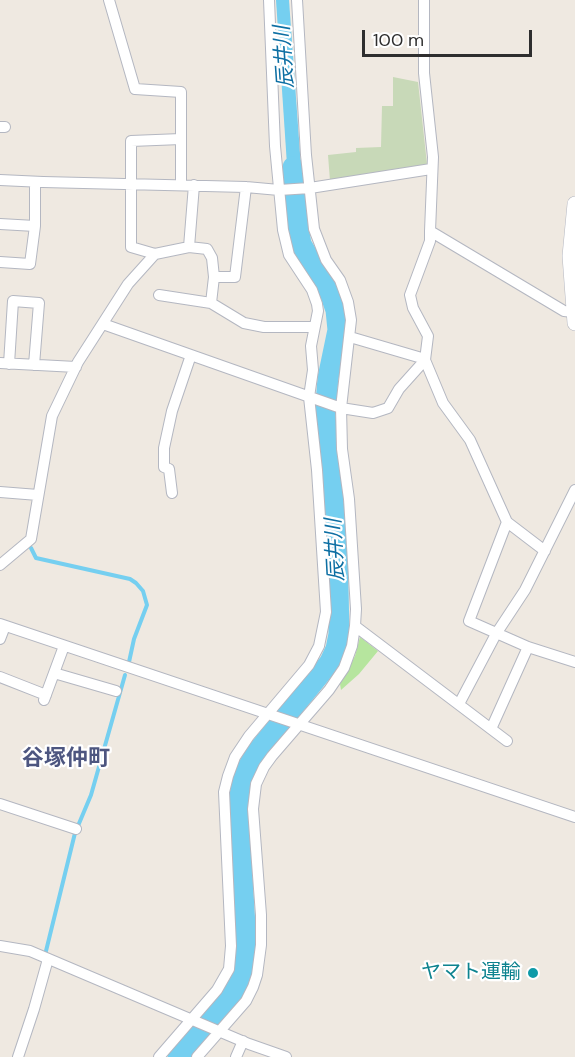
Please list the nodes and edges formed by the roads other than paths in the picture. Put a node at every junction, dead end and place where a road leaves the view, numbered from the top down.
1 (109, 0) edge
2 (269, 0) edge
3 (297, 0) edge
4 (424, 0) edge
5 (181, 140) junction
6 (431, 169) junction
7 (0, 180) edge
8 (35, 182) junction
9 (131, 184) junction
10 (181, 185) junction
11 (194, 185) junction
12 (246, 187) junction
13 (308, 188) junction
14 (281, 190) junction
15 (575, 204) edge
16 (0, 224) edge
17 (35, 226) junction
18 (430, 231) junction
19 (189, 247) junction
20 (154, 254) junction
21 (0, 262) edge
22 (213, 277) junction
23 (159, 295) dead end
24 (211, 303) junction
25 (574, 317) edge
26 (103, 324) junction
27 (314, 327) junction
28 (350, 336) junction
29 (191, 355) junction
30 (425, 360) junction
31 (5, 364) edge
32 (34, 365) junction
33 (76, 367) junction
34 (312, 399) junction
35 (338, 407) junction
36 (575, 490) edge
37 (0, 492) edge
38 (172, 493) dead end
39 (38, 495) junction
40 (507, 522) junction
41 (544, 550) junction
42 (0, 565) edge
43 (3, 625) edge
44 (355, 626) junction
45 (496, 634) junction
46 (0, 639) edge
47 (64, 646) junction
48 (528, 647) junction
49 (575, 662) edge
50 (54, 673) junction
51 (0, 677) edge
52 (116, 691) dead end
53 (459, 704) junction
54 (269, 715) junction
55 (297, 725) junction
56 (491, 729) junction
57 (507, 741) dead end
58 (0, 804) edge
59 (575, 817) edge
60 (76, 829) dead end
61 (0, 946) edge
62 (48, 959) junction
63 (195, 1020) junction
64 (219, 1030) junction
65 (243, 1041) junction
66 (270, 1054) edge
67 (18, 1057) edge
68 (159, 1057) edge
69 (197, 1057) edge
70 (236, 1057) edge
71 (286, 1057) edge

1 - 5 street
2 - 14 street
3 - 13 street
4 - 6 street
5 - 9 street
5 - 10 street
6 - 13 street
6 - 18 street
7 - 8 street
8 - 9 street
8 - 17 street
9 - 10 street
9 - 20 street
10 - 11 street
11 - 12 street
11 - 19 street
12 - 14 street
12 - 22 street
13 - 14 street
13 - 28 street
14 - 27 street
15 - 25 main road
16 - 17 street
17 - 21 street
18 - 25 street
18 - 30 street
19 - 20 street
19 - 22 street
20 - 26 street
22 - 24 street
23 - 24 street
24 - 27 street
26 - 29 street
26 - 33 street
27 - 34 street
28 - 30 street
28 - 35 street
29 - 34 street
29 - 38 street
30 - 35 street
30 - 40 street
31 - 32 street
31 - 32 street
32 - 33 street
33 - 39 street
34 - 35 street
34 - 54 street
35 - 44 street
36 - 41 street
37 - 39 street
39 - 42 street
40 - 41 street
40 - 45 street
41 - 45 street
43 - 46 street
43 - 47 street
44 - 53 street
44 - 55 street
45 - 48 street
45 - 53 street
47 - 50 street
47 - 54 street
48 - 49 street
48 - 56 street
50 - 51 street
50 - 52 street
53 - 56 street
54 - 55 street
54 - 63 street
55 - 59 street
55 - 64 street
56 - 57 street
58 - 60 street
61 - 62 street
62 - 63 street
62 - 67 street
63 - 64 street
63 - 68 street
64 - 65 street
64 - 69 street
65 - 66 street
65 - 70 street
66 - 71 street

